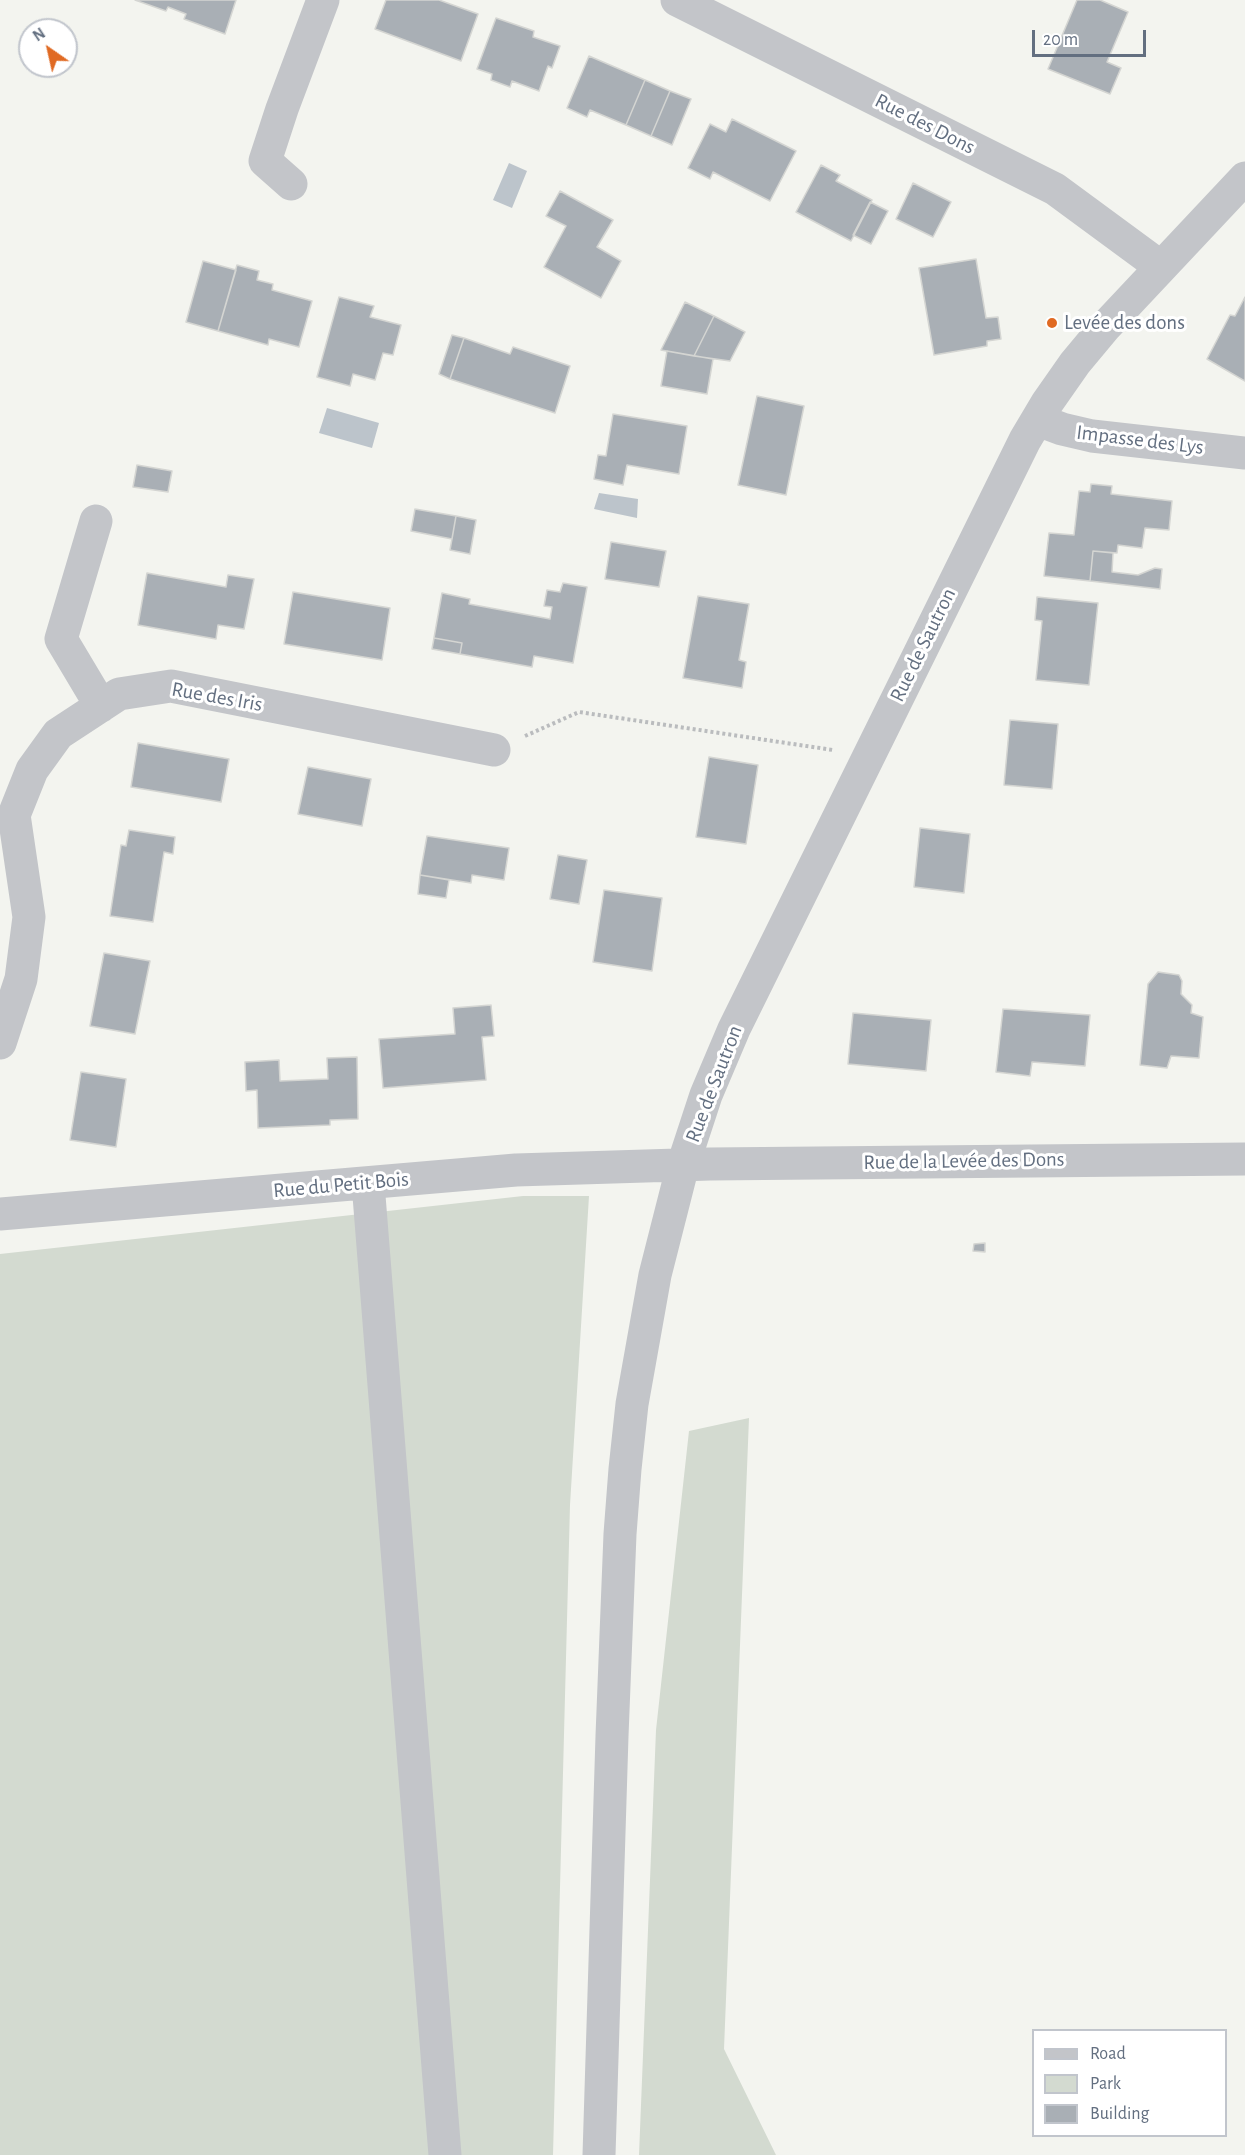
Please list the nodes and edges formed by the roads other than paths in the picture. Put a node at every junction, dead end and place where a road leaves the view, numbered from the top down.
1 (323, 0) edge
2 (677, 0) edge
3 (1245, 178) edge
4 (291, 183) dead end
5 (1161, 267) junction
6 (1038, 420) junction
7 (1245, 453) edge
8 (96, 521) dead end
9 (101, 706) junction
10 (494, 750) road end
11 (0, 1043) edge
12 (1245, 1159) edge
13 (683, 1165) junction
14 (368, 1183) junction
15 (0, 1214) edge
16 (444, 2155) edge
17 (599, 2155) edge

1 - 4 street
2 - 5 street, Rue des Dons
3 - 5 street, Rue de Sautron
5 - 6 street, Rue de Sautron
6 - 7 street, Impasse des Lys
6 - 13 street, Rue de Sautron
8 - 9 street
9 - 10 street, Rue des Iris
9 - 11 street, Rue des Iris
12 - 13 street, Rue de la Levée des Dons
13 - 14 street, Rue du Petit Bois
13 - 17 street, Rue de Sautron
14 - 15 street, Rue du Petit Bois
14 - 16 street

